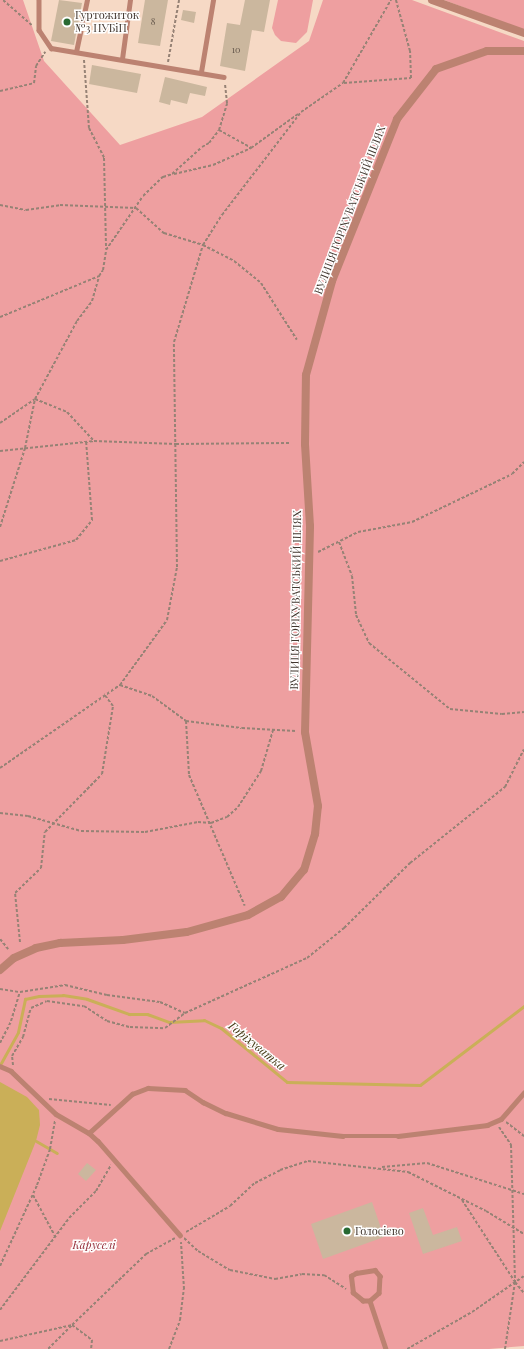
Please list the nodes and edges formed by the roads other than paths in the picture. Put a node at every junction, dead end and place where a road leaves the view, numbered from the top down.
1 (39, 0) edge
2 (87, 0) edge
3 (130, 0) edge
4 (213, 0) edge
5 (432, 0) edge
6 (524, 33) edge
7 (524, 51) edge
8 (76, 52) junction
9 (122, 59) junction
10 (201, 72) junction
11 (224, 77) road end
12 (0, 970) edge
13 (0, 1066) edge
14 (524, 1093) edge
15 (89, 1132) junction
16 (180, 1235) road end
17 (370, 1301) junction
18 (386, 1349) edge

1 - 8 lane
2 - 8 lane
3 - 9 lane
4 - 10 lane
5 - 6 street
7 - 12 street, ВУЛИЦЯ ГОРІХУВАТСЬКИЙ ШЛЯХ
8 - 9 lane
9 - 10 lane
10 - 11 lane
13 - 15 lane
14 - 15 lane
15 - 16 lane
17 - 17 lane
17 - 18 lane

